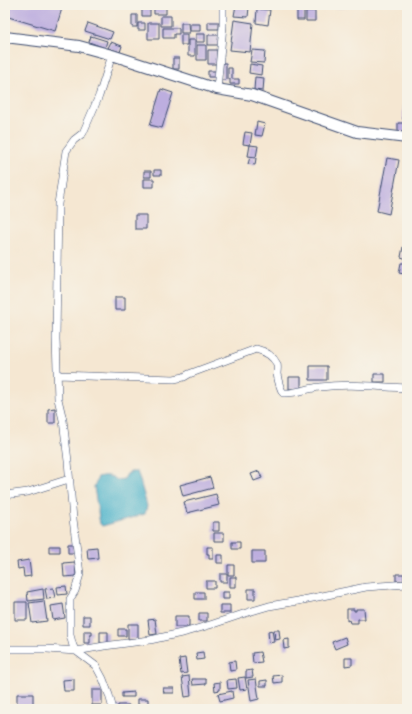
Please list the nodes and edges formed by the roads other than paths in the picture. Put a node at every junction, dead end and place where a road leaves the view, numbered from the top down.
1 (223, 5) edge
2 (5, 36) edge
3 (112, 55) junction
4 (217, 89) junction
5 (407, 138) edge
6 (58, 375) junction
7 (407, 388) edge
8 (69, 479) junction
9 (5, 495) edge
10 (407, 584) edge
11 (5, 649) edge
12 (76, 651) junction
13 (113, 709) edge

1 - 4 street
2 - 3 street
3 - 4 street
3 - 6 street
4 - 5 street
6 - 7 street
6 - 8 street
8 - 9 street
8 - 12 street
10 - 12 street
11 - 12 street
12 - 13 street

